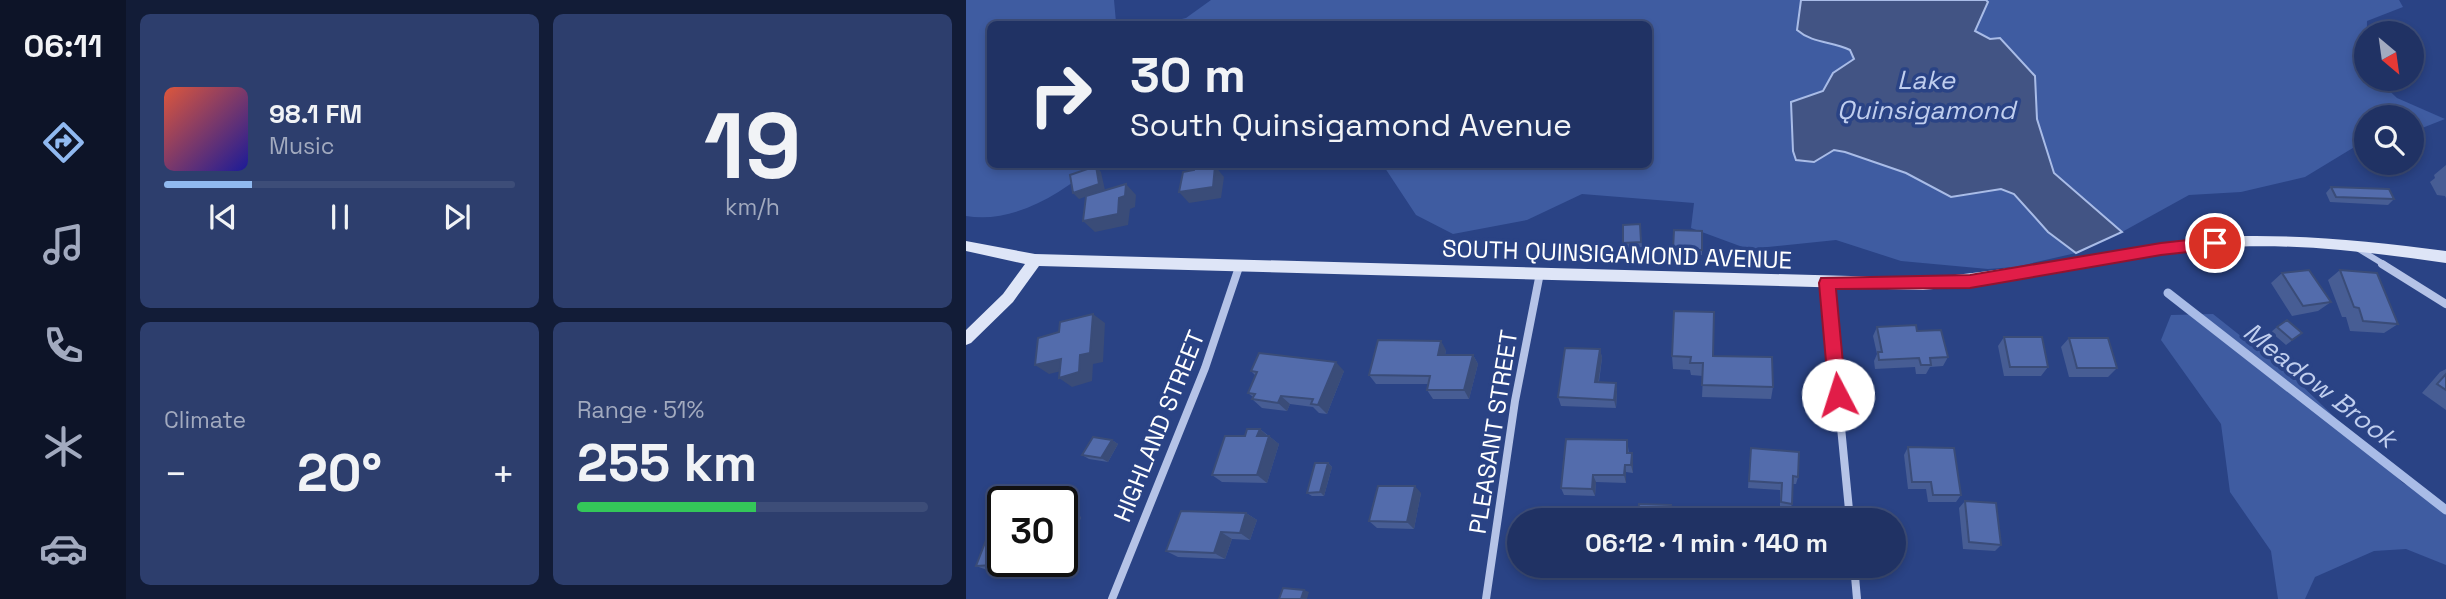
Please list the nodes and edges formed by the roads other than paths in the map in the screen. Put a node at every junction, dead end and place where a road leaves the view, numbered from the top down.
1 (966, 246) edge
2 (2354, 246) junction
3 (2446, 257) edge
4 (1035, 260) junction
5 (1239, 267) junction
6 (1540, 272) junction
7 (1827, 283) junction
8 (2446, 304) edge
9 (966, 339) edge
10 (1849, 508) edge
11 (1855, 578) edge
12 (1112, 599) edge
13 (1486, 599) edge
14 (1857, 599) edge

1 - 4 main road, SOUTH QUINSIGAMOND AVENUE
2 - 3 main road, SOUTH QUINSIGAMOND AVENUE
2 - 7 main road, SOUTH QUINSIGAMOND AVENUE
2 - 8 street
4 - 5 main road, SOUTH QUINSIGAMOND AVENUE
4 - 9 main road
5 - 6 main road, SOUTH QUINSIGAMOND AVENUE
5 - 12 street, HIGHLAND STREET
6 - 7 main road, SOUTH QUINSIGAMOND AVENUE
6 - 13 street, PLEASANT STREET
7 - 10 street
11 - 14 street

